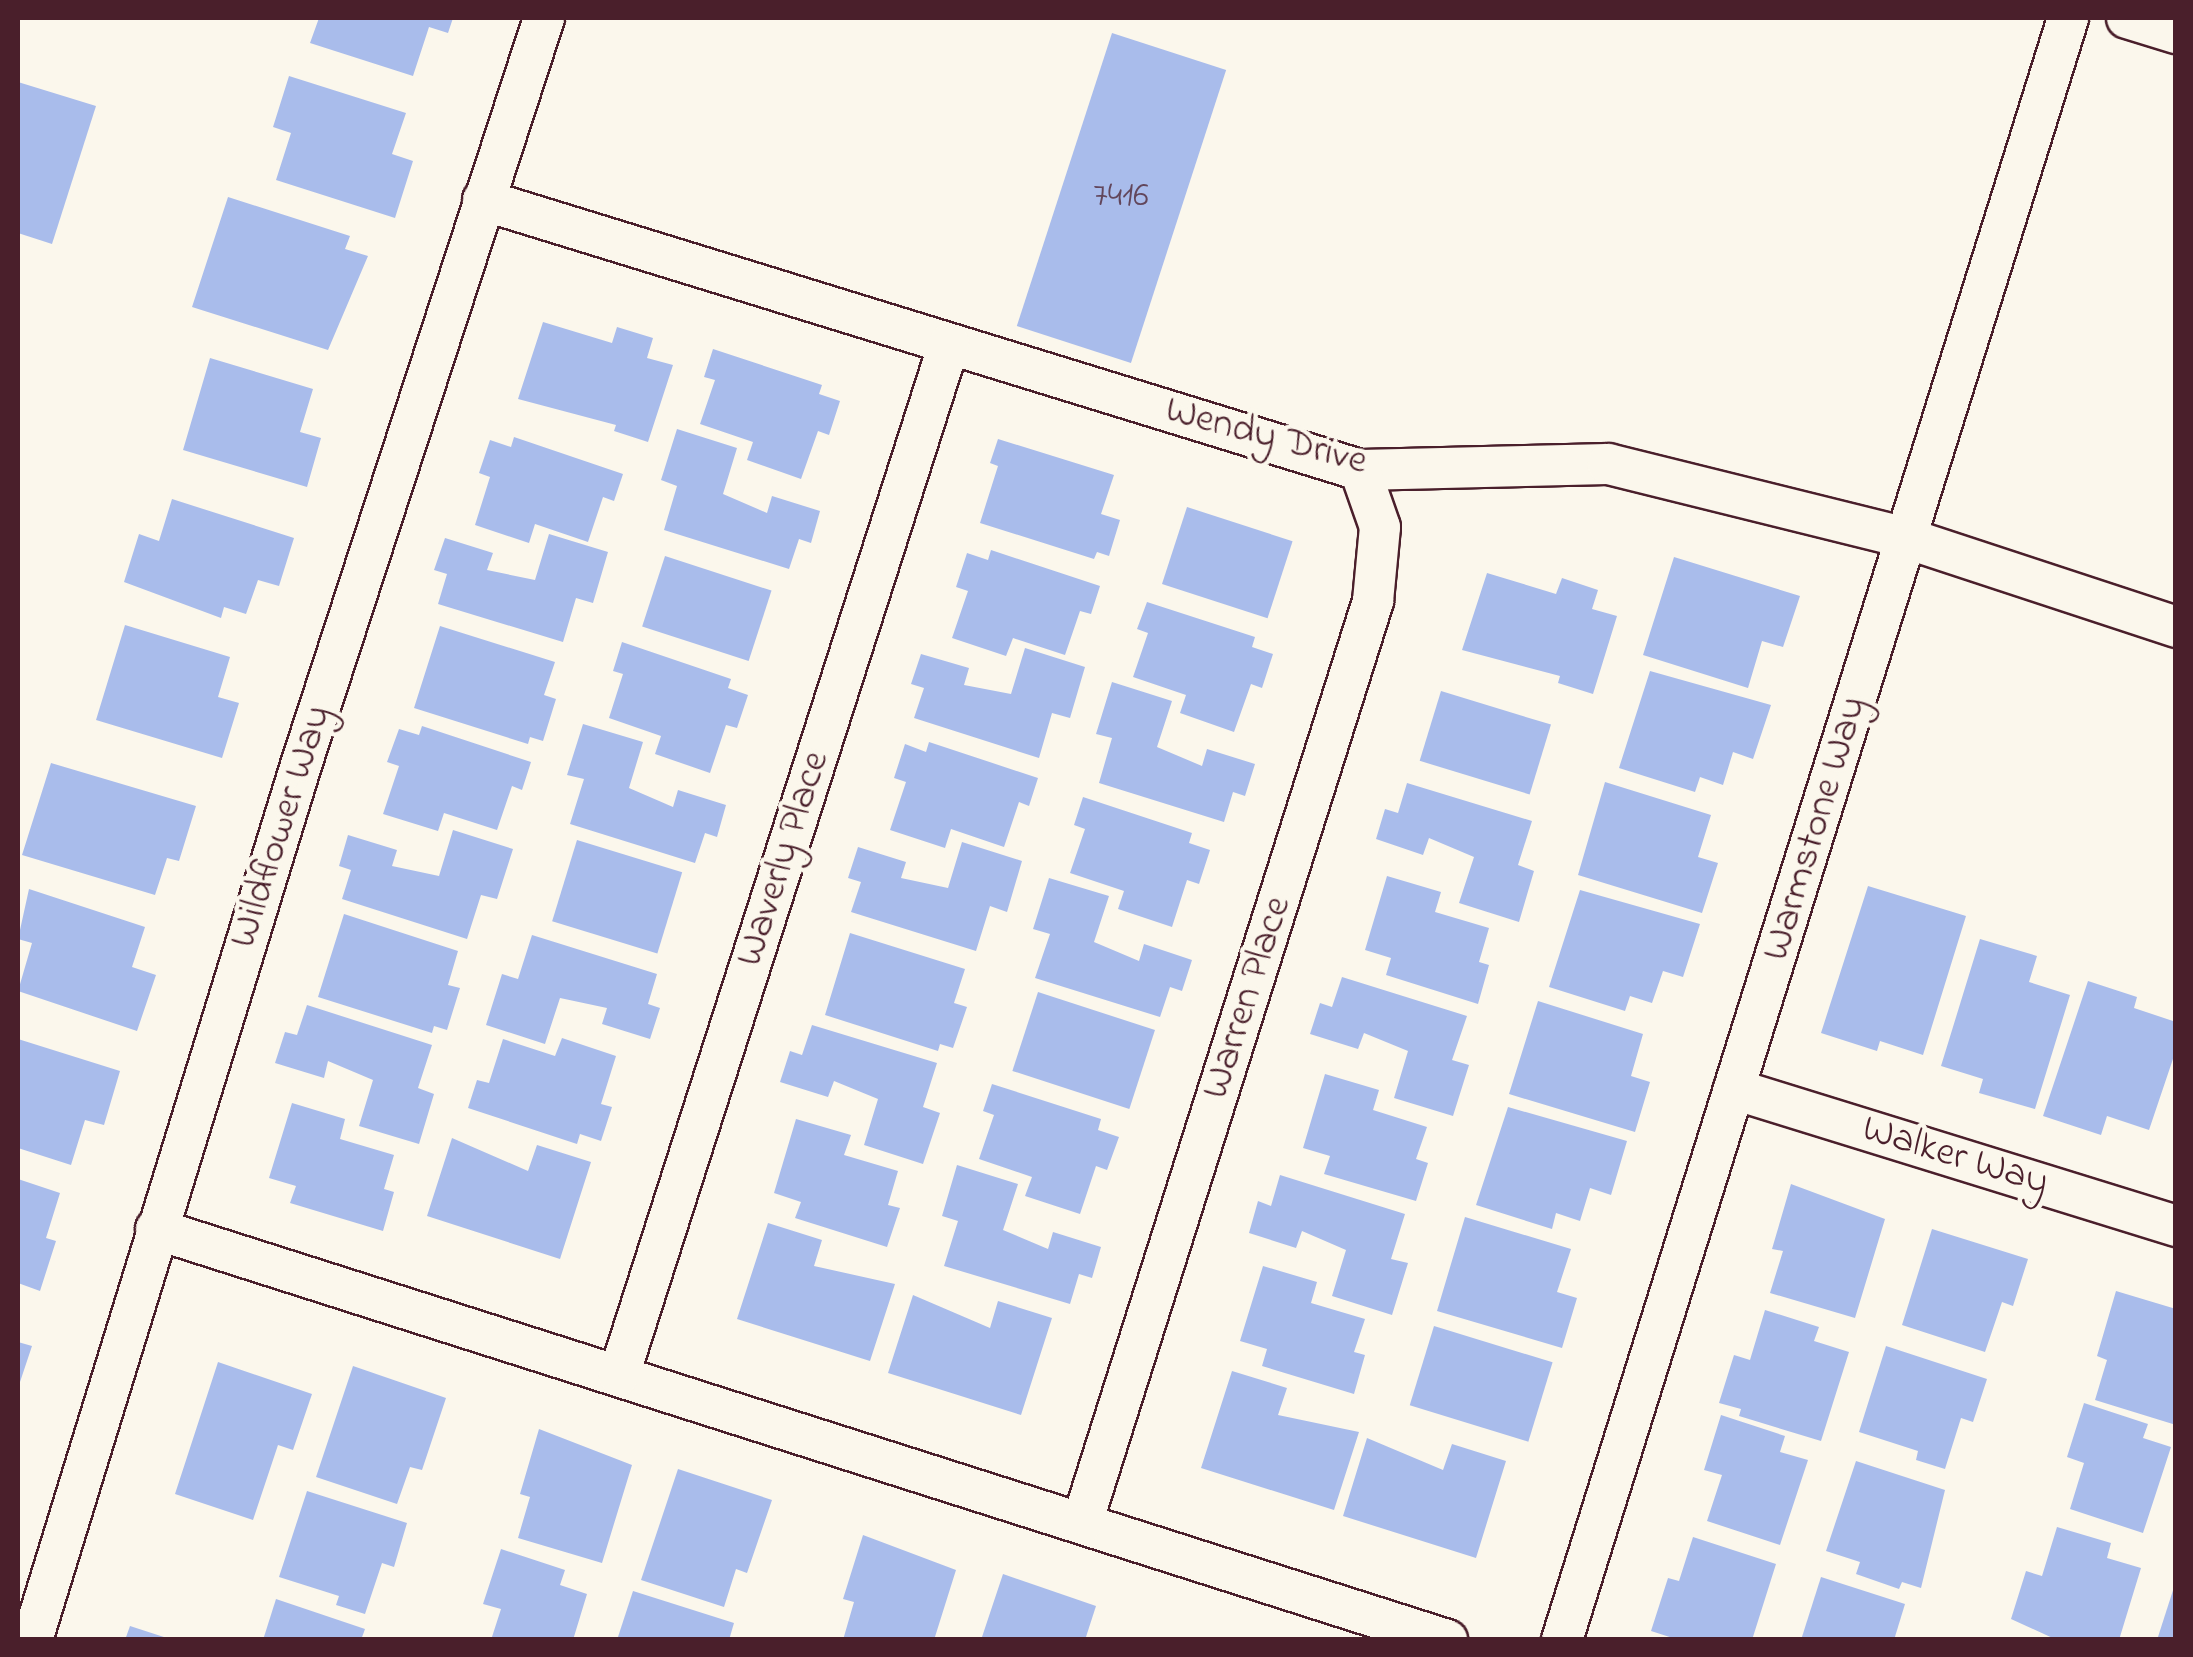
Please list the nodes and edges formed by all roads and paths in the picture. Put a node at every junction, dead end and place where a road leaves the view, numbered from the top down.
1 (544, 18) edge
2 (2068, 18) edge
3 (2127, 18) edge
4 (2176, 33) edge
5 (483, 200) junction
6 (949, 344) junction
7 (1360, 470) junction
8 (1906, 538) junction
9 (2176, 626) edge
10 (1734, 1089) junction
11 (2176, 1226) edge
12 (156, 1230) junction
13 (619, 1375) junction
14 (1082, 1523) junction
15 (32, 1640) edge
16 (1447, 1640) edge
17 (1562, 1640) edge

1 - 5 street, Wildflower Way
2 - 8 street, Warmstone Way
3 - 4 street
5 - 6 street, Wendy Drive
5 - 12 street, Wildflower Way
6 - 7 street, Wendy Drive
6 - 13 street, Waverly Place
7 - 8 street, Wendy Drive
7 - 14 street, Warren Place
8 - 9 street, Wendy Drive
8 - 10 street, Warmstone Way
10 - 11 street, Walker Way
10 - 17 street, Warmstone Way
12 - 13 street
12 - 15 street, Wildflower Way
13 - 14 street
14 - 16 street

